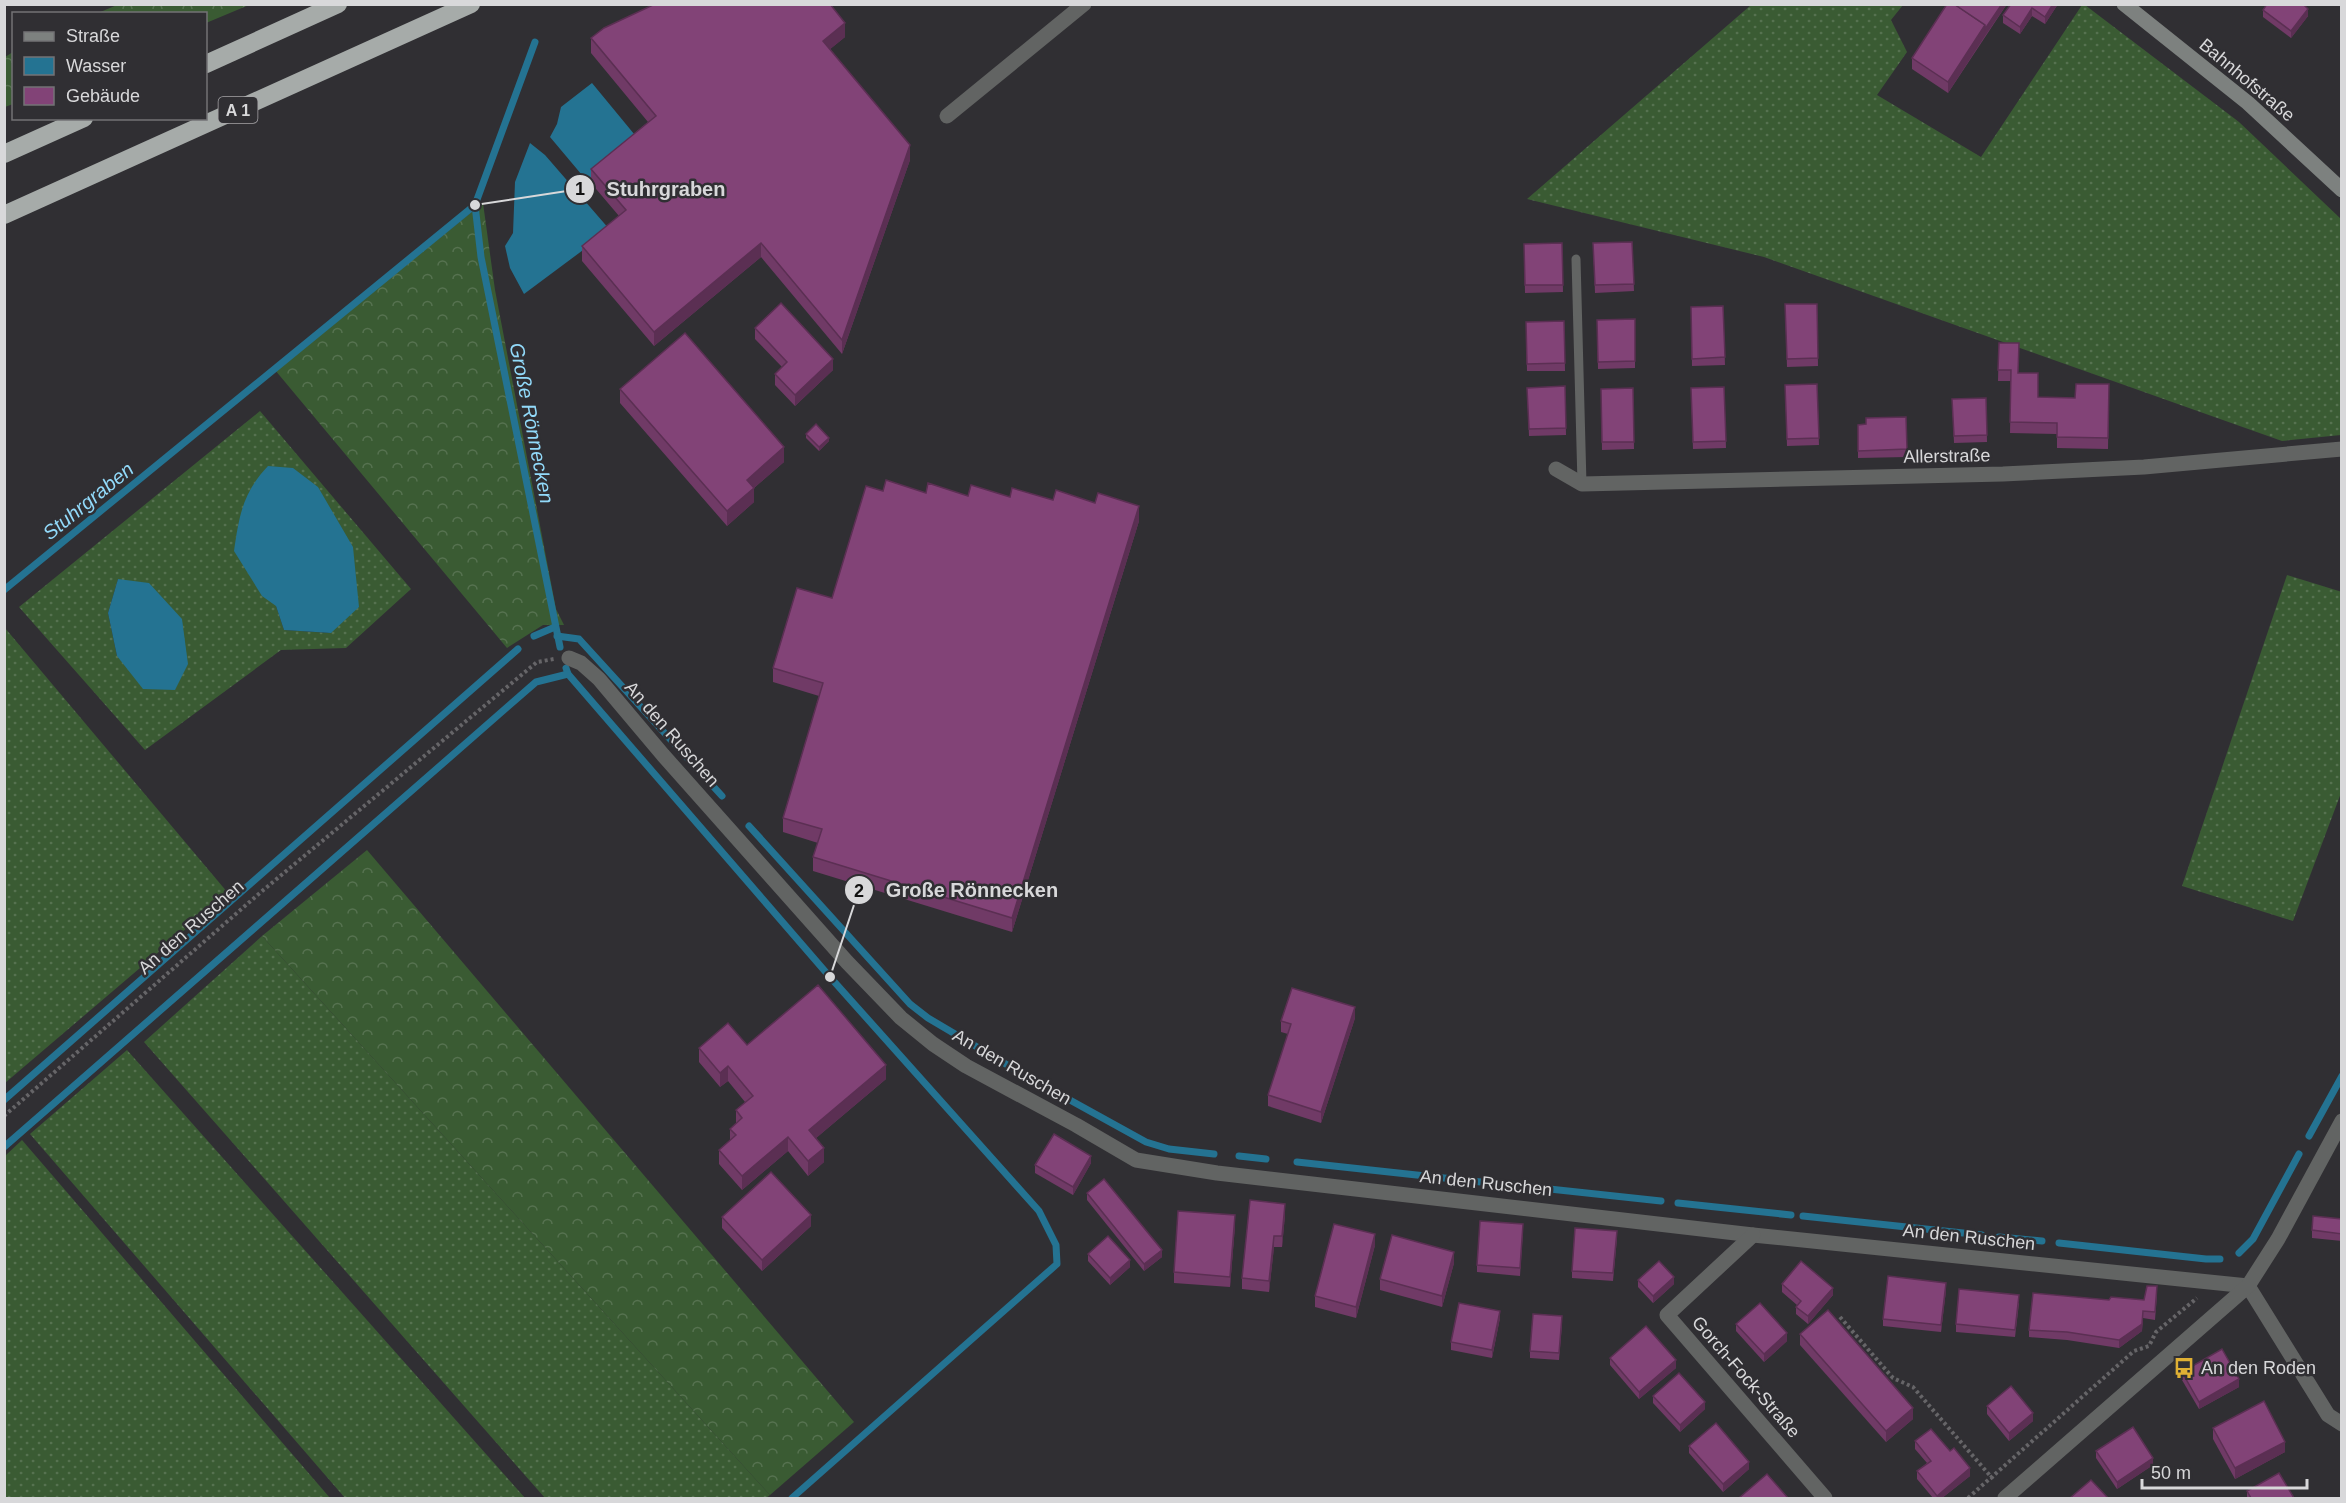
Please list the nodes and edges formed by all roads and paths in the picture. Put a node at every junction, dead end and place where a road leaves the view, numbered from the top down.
1 (338, 4) edge
2 (471, 4) edge
3 (1084, 4) edge
4 (2128, 6) edge
5 (207, 64) edge
6 (947, 116) dead end
7 (80, 120) edge
8 (4, 154) edge
9 (2342, 190) edge
10 (4, 214) edge
11 (1576, 259) dead end
12 (2342, 449) edge
13 (1556, 469) dead end
14 (1582, 484) junction
15 (569, 658) joint
16 (4, 1116) edge
17 (2342, 1121) edge
18 (1753, 1234) junction
19 (2216, 1282) junction
20 (2248, 1286) junction
21 (1840, 1317) dead end
22 (2342, 1424) edge
23 (1992, 1478) junction
24 (1825, 1498) edge
25 (1968, 1498) edge
26 (2005, 1498) edge

1 - 5 highway
2 - 10 highway, A 1
3 - 6 street
4 - 9 street, Bahnhofstraße
7 - 8 highway
11 - 14 lane
12 - 14 street, Allerstraße
13 - 14 street
15 - 16 path, An den Ruschen
15 - 18 street, An den Ruschen
17 - 20 street
18 - 19 street, An den Ruschen
18 - 24 street, Gorch-Fock-Straße
19 - 20 street, An den Ruschen
19 - 23 path
20 - 22 street
20 - 26 street
21 - 23 path
23 - 25 path
23 - 26 path

